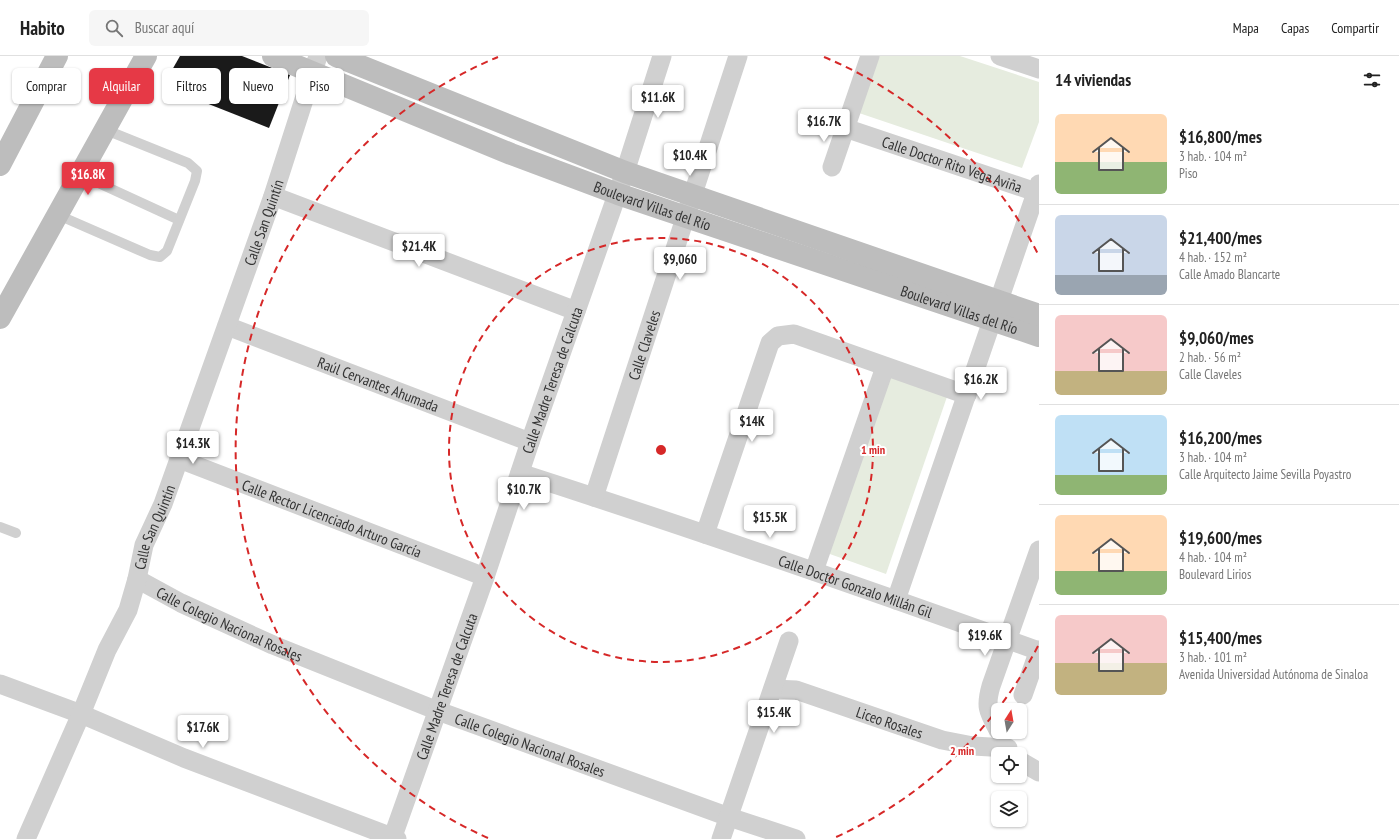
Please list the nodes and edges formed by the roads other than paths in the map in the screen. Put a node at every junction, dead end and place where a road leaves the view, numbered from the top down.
1 (58, 56) edge
2 (146, 56) edge
3 (273, 56) edge
4 (336, 56) edge
5 (662, 56) edge
6 (738, 56) edge
7 (870, 56) edge
8 (1000, 56) edge
9 (315, 64) edge
10 (1039, 69) edge
11 (845, 128) junction
12 (106, 130) junction
13 (0, 165) edge
14 (832, 167) dead end
15 (625, 172) junction
16 (81, 175) junction
17 (1038, 188) edge
18 (618, 194) junction
19 (273, 196) junction
20 (692, 196) junction
21 (58, 215) junction
22 (685, 216) junction
23 (179, 220) junction
24 (576, 311) junction
25 (995, 311) junction
26 (1039, 315) edge
27 (0, 318) edge
28 (226, 326) junction
29 (1039, 336) edge
30 (885, 367) junction
31 (966, 395) junction
32 (530, 442) junction
33 (178, 459) junction
34 (520, 473) junction
35 (594, 497) junction
36 (0, 527) edge
37 (16, 532) dead end
38 (705, 534) junction
39 (1039, 550) edge
40 (814, 571) junction
41 (485, 577) junction
42 (137, 579) junction
43 (896, 600) junction
44 (1008, 640) junction
45 (789, 641) dead end
46 (1039, 651) edge
47 (0, 684) edge
48 (773, 689) junction
49 (1023, 695) dead end
50 (438, 711) junction
51 (81, 714) junction
52 (1008, 745) edge
53 (1039, 772) edge
54 (730, 817) junction
55 (394, 838) edge
56 (26, 839) edge
57 (722, 839) edge
58 (796, 839) edge

1 - 13 street
2 - 12 street
3 - 9 street, Boulevard Villas del Río
4 - 15 street, Boulevard Villas del Río
5 - 15 street, Calle Madre Teresa de Calcuta
6 - 20 street, Calle Claveles
7 - 11 street
8 - 10 street
9 - 18 street, Boulevard Villas del Río
9 - 19 street, Calle San Quintín
11 - 14 street
11 - 17 street, Calle Doctor Rito Vega Aviña
12 - 16 street
12 - 23 lane
15 - 18 street, Calle Madre Teresa de Calcuta
15 - 20 street, Boulevard Villas del Río
16 - 21 street
16 - 23 lane
17 - 25 street
18 - 22 street, Boulevard Villas del Río
18 - 24 street, Calle Madre Teresa de Calcuta
19 - 24 street
19 - 28 street, Calle San Quintín
20 - 22 street, Calle Claveles
20 - 25 street, Boulevard Villas del Río
21 - 23 lane
21 - 27 street
22 - 25 street, Boulevard Villas del Río
22 - 35 street, Calle Claveles
24 - 32 street, Calle Madre Teresa de Calcuta
25 - 26 street, Boulevard Villas del Río
25 - 29 street, Boulevard Villas del Río
25 - 31 street
28 - 32 street, Raúl Cervantes Ahumada
28 - 33 street, Calle San Quintín
30 - 31 street
30 - 38 street
30 - 40 street
31 - 43 street
32 - 34 street, Calle Madre Teresa de Calcuta
33 - 41 street, Calle Rector Licenciado Arturo García
33 - 42 street, Calle San Quintín
34 - 35 street, Calle Doctor Gonzalo Millán Gil
34 - 41 street, Calle Madre Teresa de Calcuta
35 - 38 street, Calle Doctor Gonzalo Millán Gil
36 - 37 lane
38 - 40 street, Calle Doctor Gonzalo Millán Gil
39 - 44 street
40 - 43 street, Calle Doctor Gonzalo Millán Gil
41 - 50 street, Calle Madre Teresa de Calcuta
42 - 50 street, Calle Colegio Nacional Rosales
42 - 51 street, Calle San Quintín
43 - 44 street, Calle Doctor Gonzalo Millán Gil
44 - 46 street, Calle Doctor Gonzalo Millán Gil
44 - 52 street
45 - 48 street
46 - 49 street
47 - 51 street
48 - 52 street, Liceo Rosales
48 - 54 street
50 - 54 street, Calle Colegio Nacional Rosales
50 - 55 street, Calle Madre Teresa de Calcuta
51 - 55 street
51 - 56 street, Calle San Quintín
52 - 53 street
54 - 57 street
54 - 58 street, Calle Colegio Nacional Rosales

